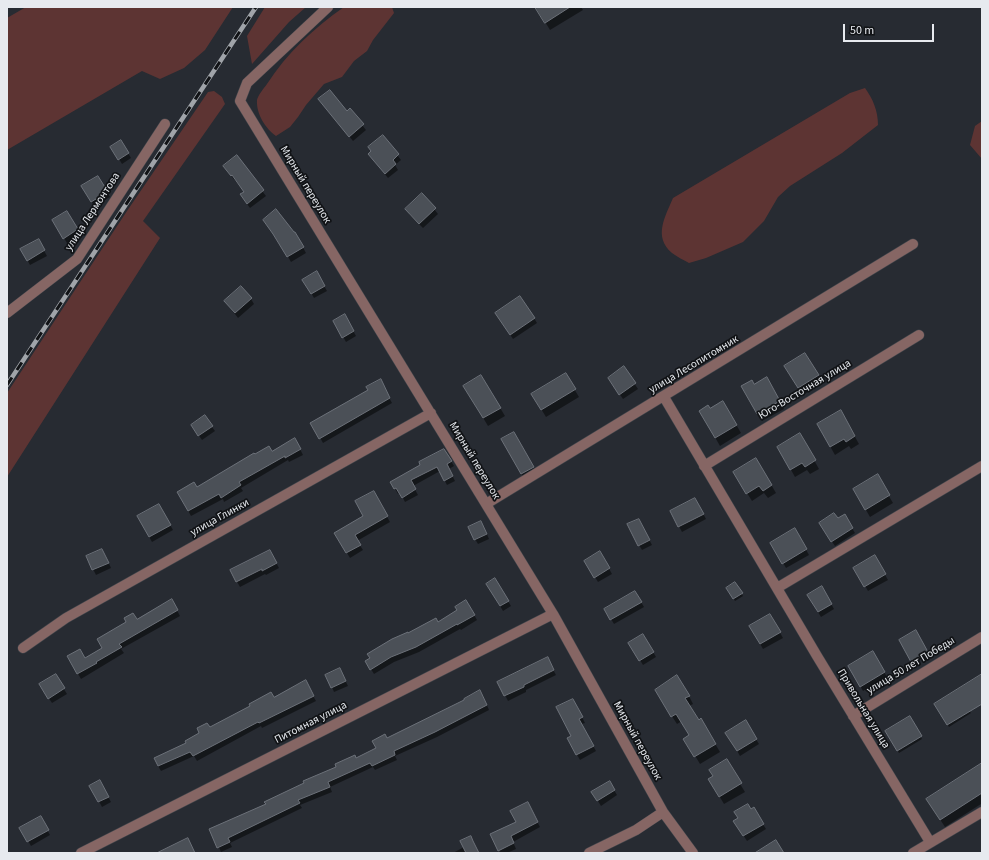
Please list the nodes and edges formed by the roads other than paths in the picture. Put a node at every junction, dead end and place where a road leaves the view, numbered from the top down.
1 (328, 7) edge
2 (165, 124) dead end
3 (913, 244) dead end
4 (7, 313) edge
5 (919, 335) dead end
6 (664, 397) junction
7 (431, 413) junction
8 (704, 466) junction
9 (982, 466) edge
10 (486, 504) junction
11 (777, 588) junction
12 (553, 614) junction
13 (982, 637) edge
14 (22, 648) dead end
15 (853, 716) junction
16 (663, 812) junction
17 (982, 812) edge
18 (930, 842) junction
19 (81, 853) edge
20 (589, 853) edge
21 (693, 853) edge
22 (913, 853) edge

1 - 7 street, Мирный переулок
2 - 4 street, улица Лермонтова
3 - 6 street, улица Лесопитомник
5 - 8 street, Юго-Восточная улица
6 - 8 street, Привольная улица
6 - 10 street, улица Лесопитомник
7 - 10 street, Мирный переулок
7 - 14 street, улица Глинки
8 - 11 street, Привольная улица
9 - 11 street
10 - 12 street, Мирный переулок
11 - 15 street, Привольная улица
12 - 16 street, Мирный переулок
12 - 19 street, Питомная улица
13 - 15 street, улица 50 лет Победы
15 - 18 street, Привольная улица
16 - 20 street
16 - 21 street, Мирный переулок
17 - 18 street
18 - 22 street

